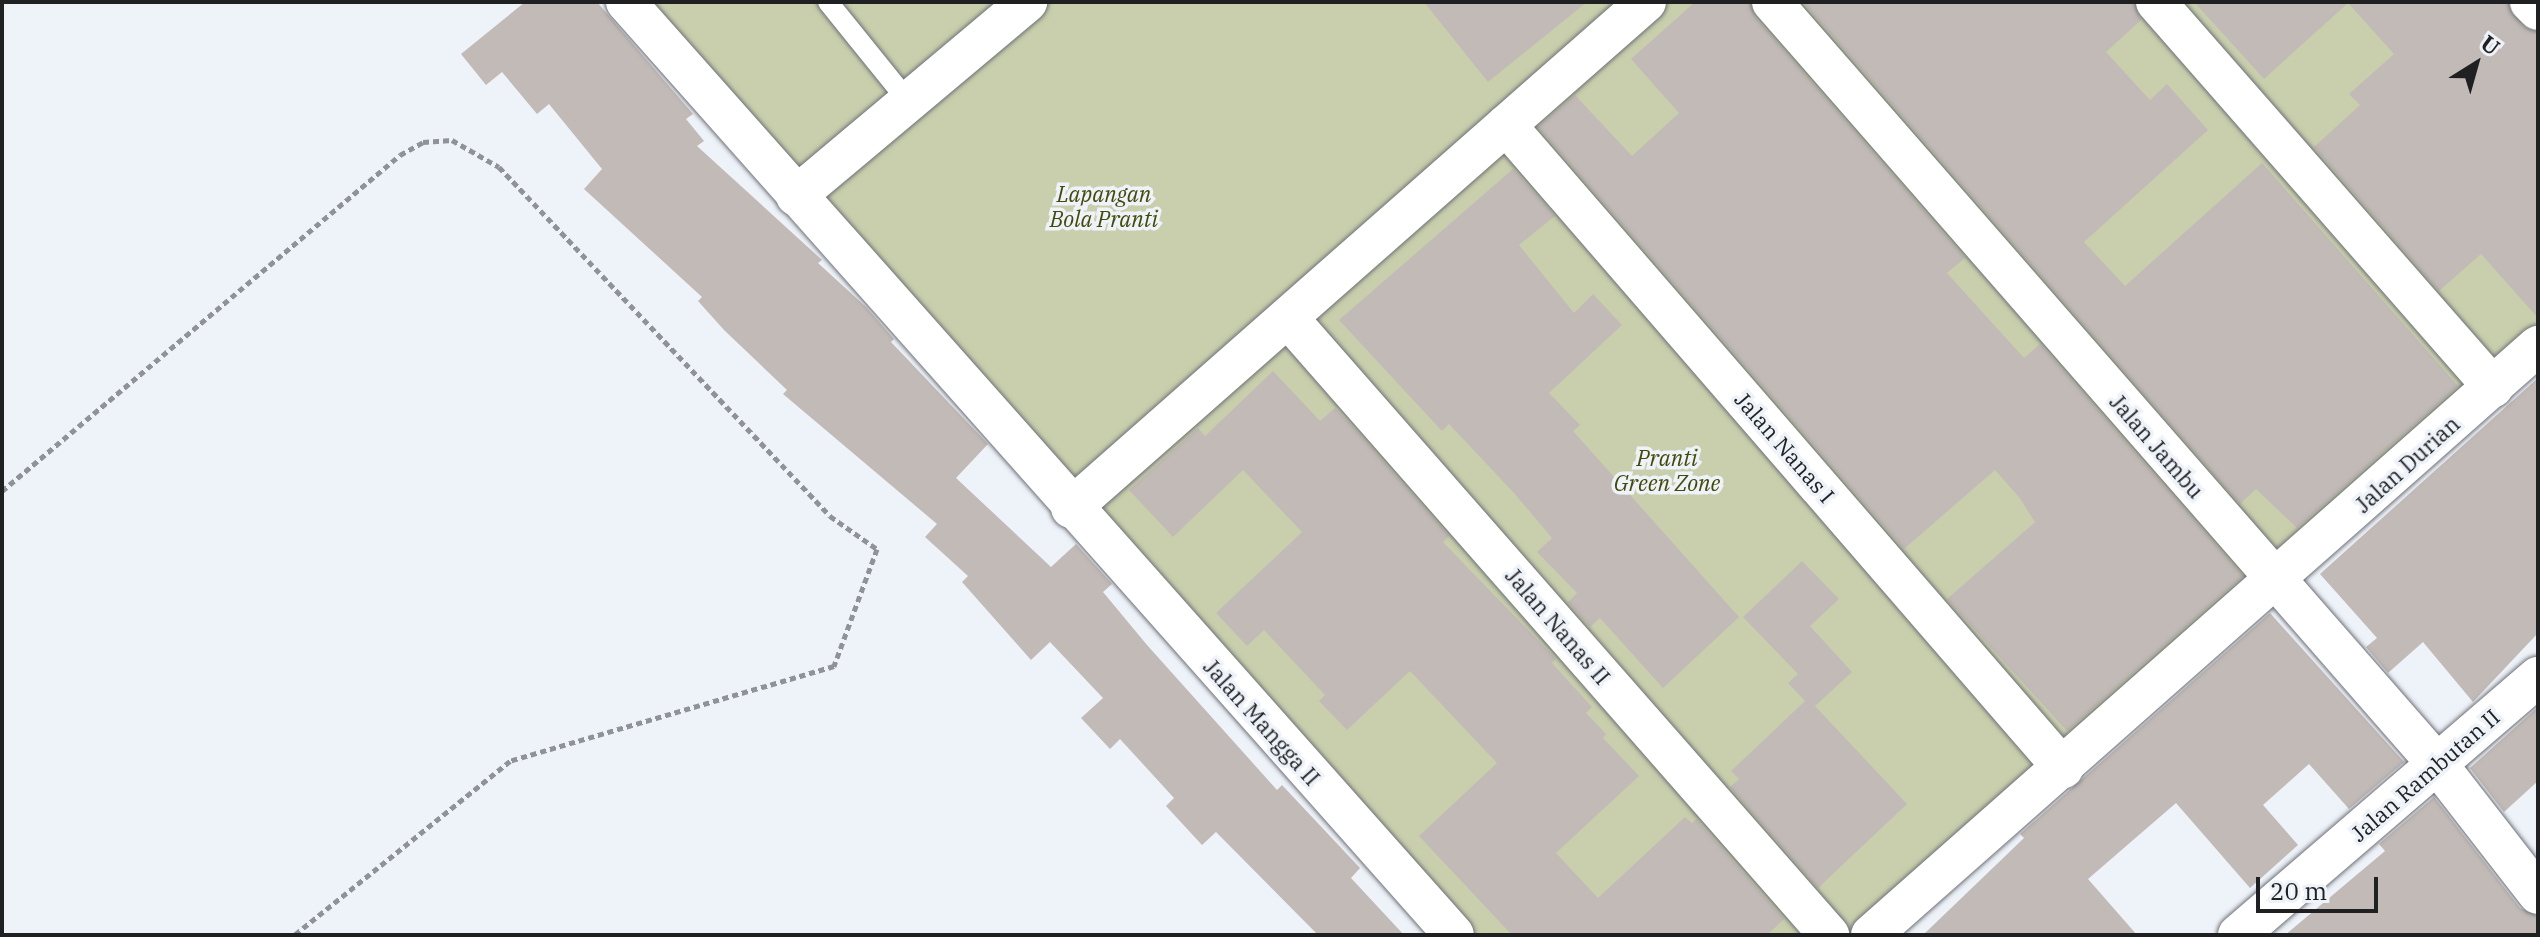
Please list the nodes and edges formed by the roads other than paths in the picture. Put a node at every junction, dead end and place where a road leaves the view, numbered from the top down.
1 (626, 2) edge
2 (828, 2) edge
3 (1027, 2) edge
4 (1646, 2) edge
5 (1772, 2) edge
6 (2156, 2) edge
7 (2530, 2) edge
8 (2538, 10) edge
9 (908, 101) junction
10 (1506, 125) junction
11 (796, 196) junction
12 (1288, 318) junction
13 (2538, 346) edge
14 (2493, 387) junction
15 (1071, 508) junction
16 (2275, 582) junction
17 (2538, 677) edge
18 (2438, 765) junction
19 (2063, 768) junction
20 (2538, 894) edge
21 (1454, 935) edge
22 (1829, 935) edge
23 (1871, 935) edge
24 (2238, 935) edge

1 - 11 street, Jalan Mangga II
2 - 9 lane
3 - 9 street
4 - 10 street
5 - 16 street, Jalan Jambu
6 - 14 street
7 - 8 street
9 - 11 street
10 - 12 street
10 - 19 street, Jalan Nanas I
11 - 15 street, Jalan Mangga II
12 - 15 street
12 - 22 street, Jalan Nanas II
13 - 14 street, Jalan Durian
14 - 16 street, Jalan Durian
15 - 21 street, Jalan Mangga II
16 - 18 street, Jalan Jambu
16 - 19 street, Jalan Durian
17 - 18 street, Jalan Rambutan II
18 - 20 street, Jalan Jambu
18 - 24 street, Jalan Rambutan II
19 - 23 street, Jalan Durian

